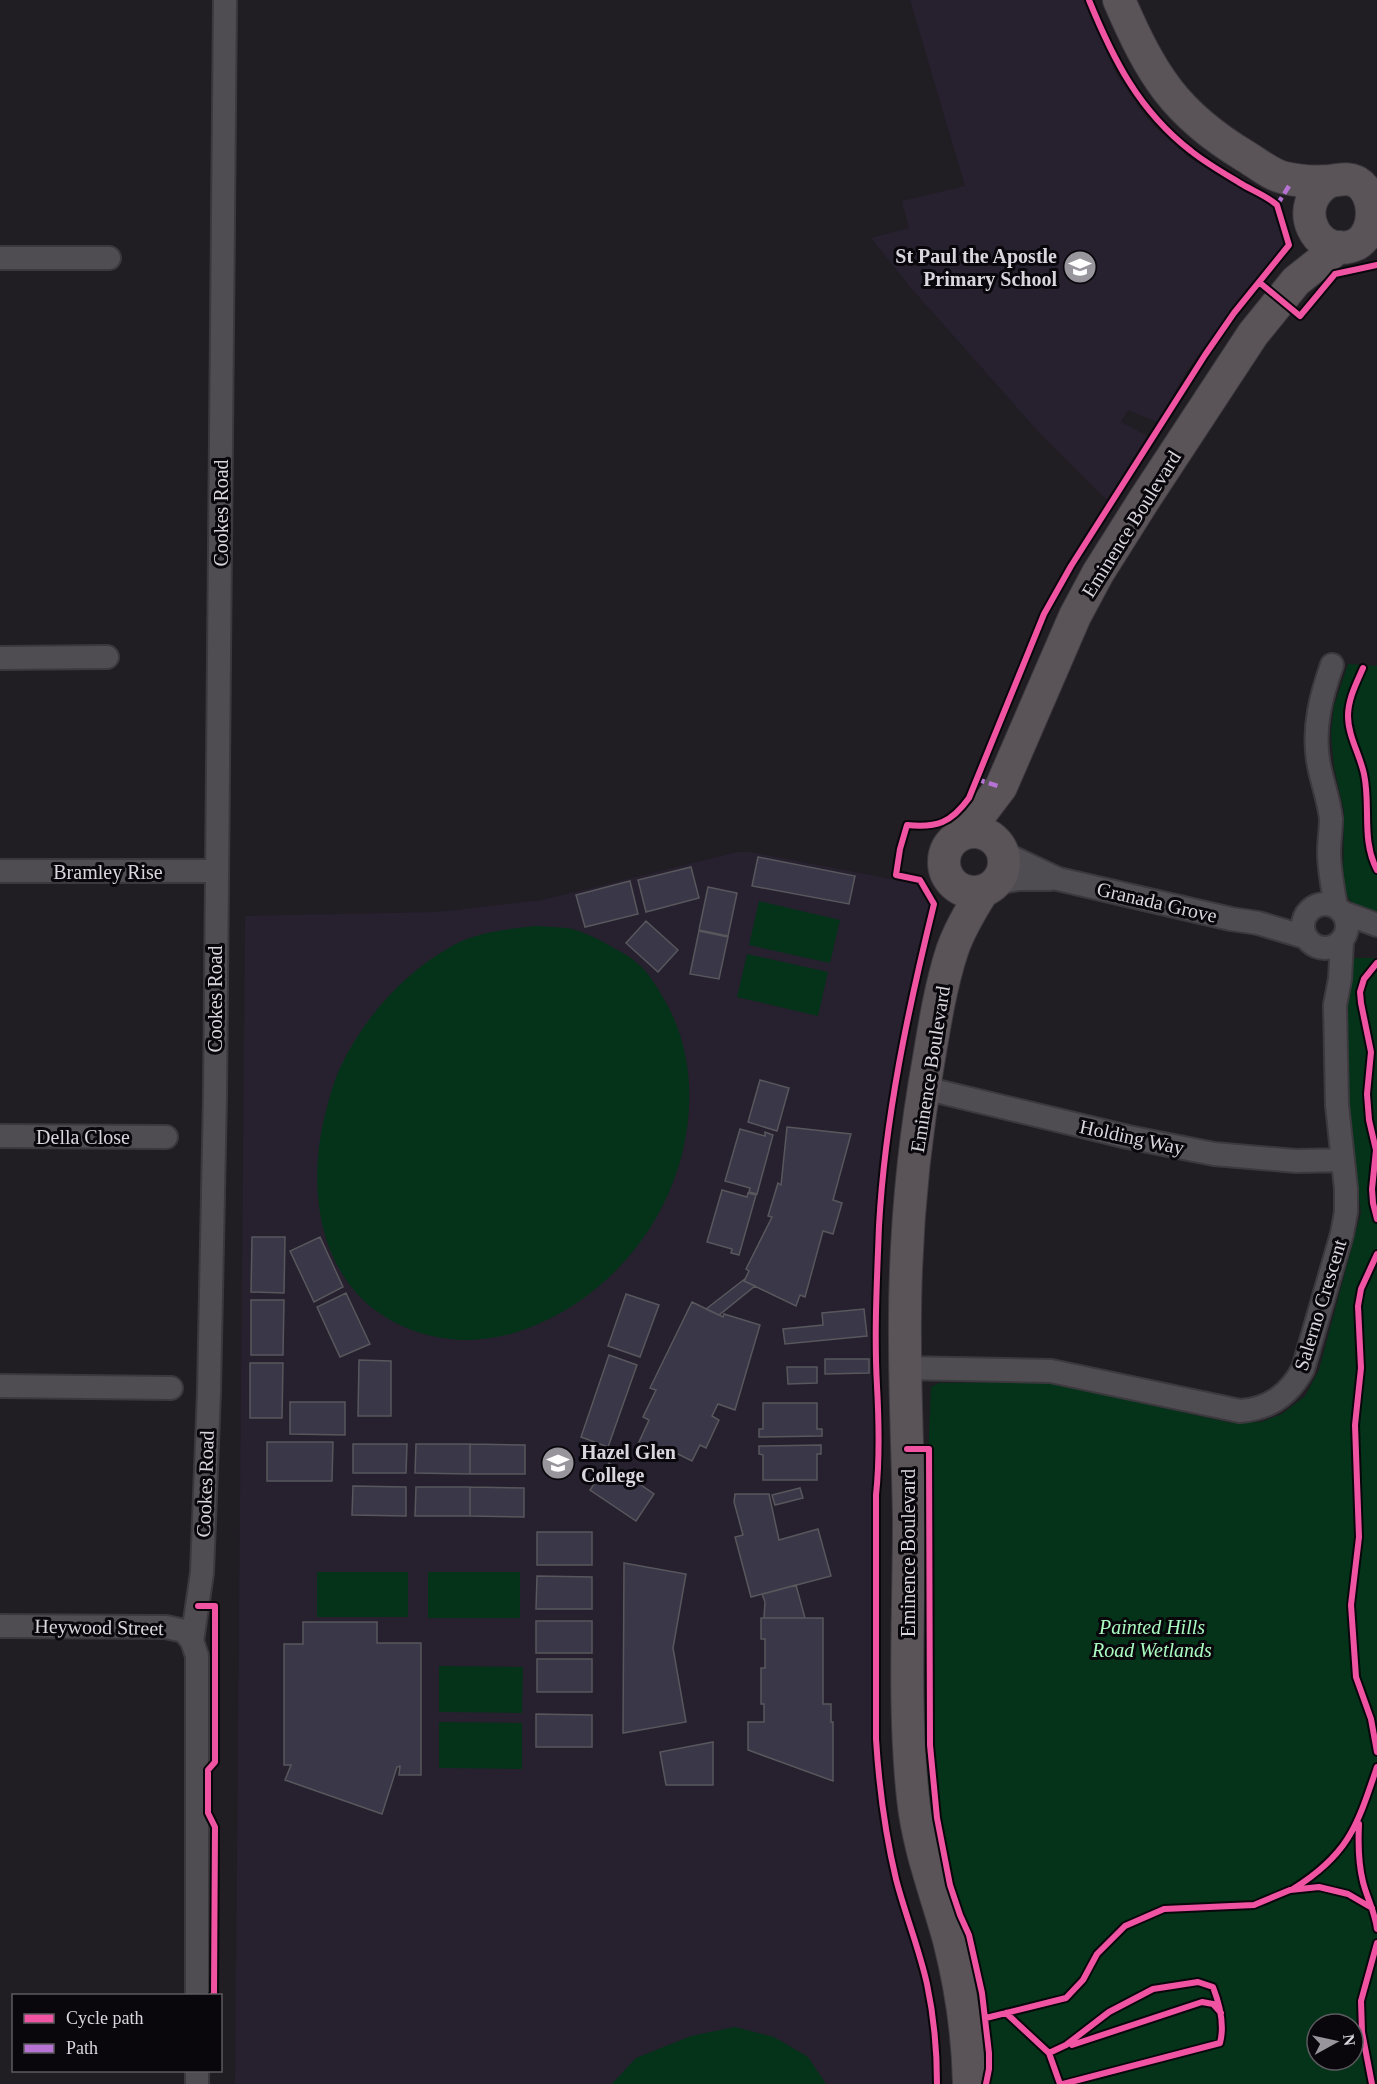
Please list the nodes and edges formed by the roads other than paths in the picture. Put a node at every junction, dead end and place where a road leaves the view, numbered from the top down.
1 (225, 0) edge
2 (1119, 0) edge
3 (1283, 178) junction
4 (1330, 181) junction
5 (1311, 220) junction
6 (1367, 232) edge
7 (0, 258) edge
8 (109, 258) dead end
9 (1296, 281) junction
10 (106, 657) dead end
11 (0, 658) edge
12 (1332, 665) dead end
13 (1001, 788) junction
14 (966, 833) junction
15 (1329, 851) junction
16 (994, 867) junction
17 (0, 871) edge
18 (216, 871) junction
19 (951, 881) junction
20 (1340, 910) junction
21 (1310, 911) junction
22 (1258, 923) junction
23 (1377, 925) edge
24 (1377, 932) edge
25 (1343, 940) junction
26 (1312, 942) junction
27 (953, 948) junction
28 (1335, 1005) junction
29 (924, 1088) junction
30 (0, 1136) edge
31 (166, 1137) dead end
32 (1343, 1160) junction
33 (905, 1368) junction
34 (0, 1386) edge
35 (171, 1388) dead end
36 (0, 1626) edge
37 (192, 1641) junction
38 (197, 1994) edge
39 (969, 2084) edge

1 - 18 street, Cookes Road
2 - 3 street
3 - 4 street
3 - 5 street
4 - 5 street
4 - 6 street
5 - 6 street
5 - 9 street, Eminence Boulevard
6 - 9 street, Eminence Boulevard
7 - 8 street
9 - 13 street, Eminence Boulevard
10 - 11 street
12 - 15 street
13 - 14 street, Eminence Boulevard
13 - 16 street, Eminence Boulevard
14 - 16 street
14 - 19 street
15 - 20 street
15 - 21 street
16 - 19 street
16 - 22 street, Granada Grove
16 - 27 street, Eminence Boulevard
17 - 18 street, Bramley Rise
18 - 37 street, Cookes Road
19 - 27 street, Eminence Boulevard
20 - 21 street
20 - 23 street
20 - 25 street
21 - 22 street, Granada Grove
21 - 26 street
22 - 26 street, Granada Grove
24 - 25 street
25 - 26 street
25 - 28 street, Salerno Crescent
26 - 28 street, Salerno Crescent
27 - 29 street, Eminence Boulevard
28 - 32 street, Salerno Crescent
29 - 32 street, Holding Way
29 - 33 street, Eminence Boulevard
30 - 31 street, Della Close
32 - 33 street, Salerno Crescent
33 - 39 street, Eminence Boulevard
34 - 35 street
36 - 37 street, Heywood Street
37 - 38 street, Cookes Road

